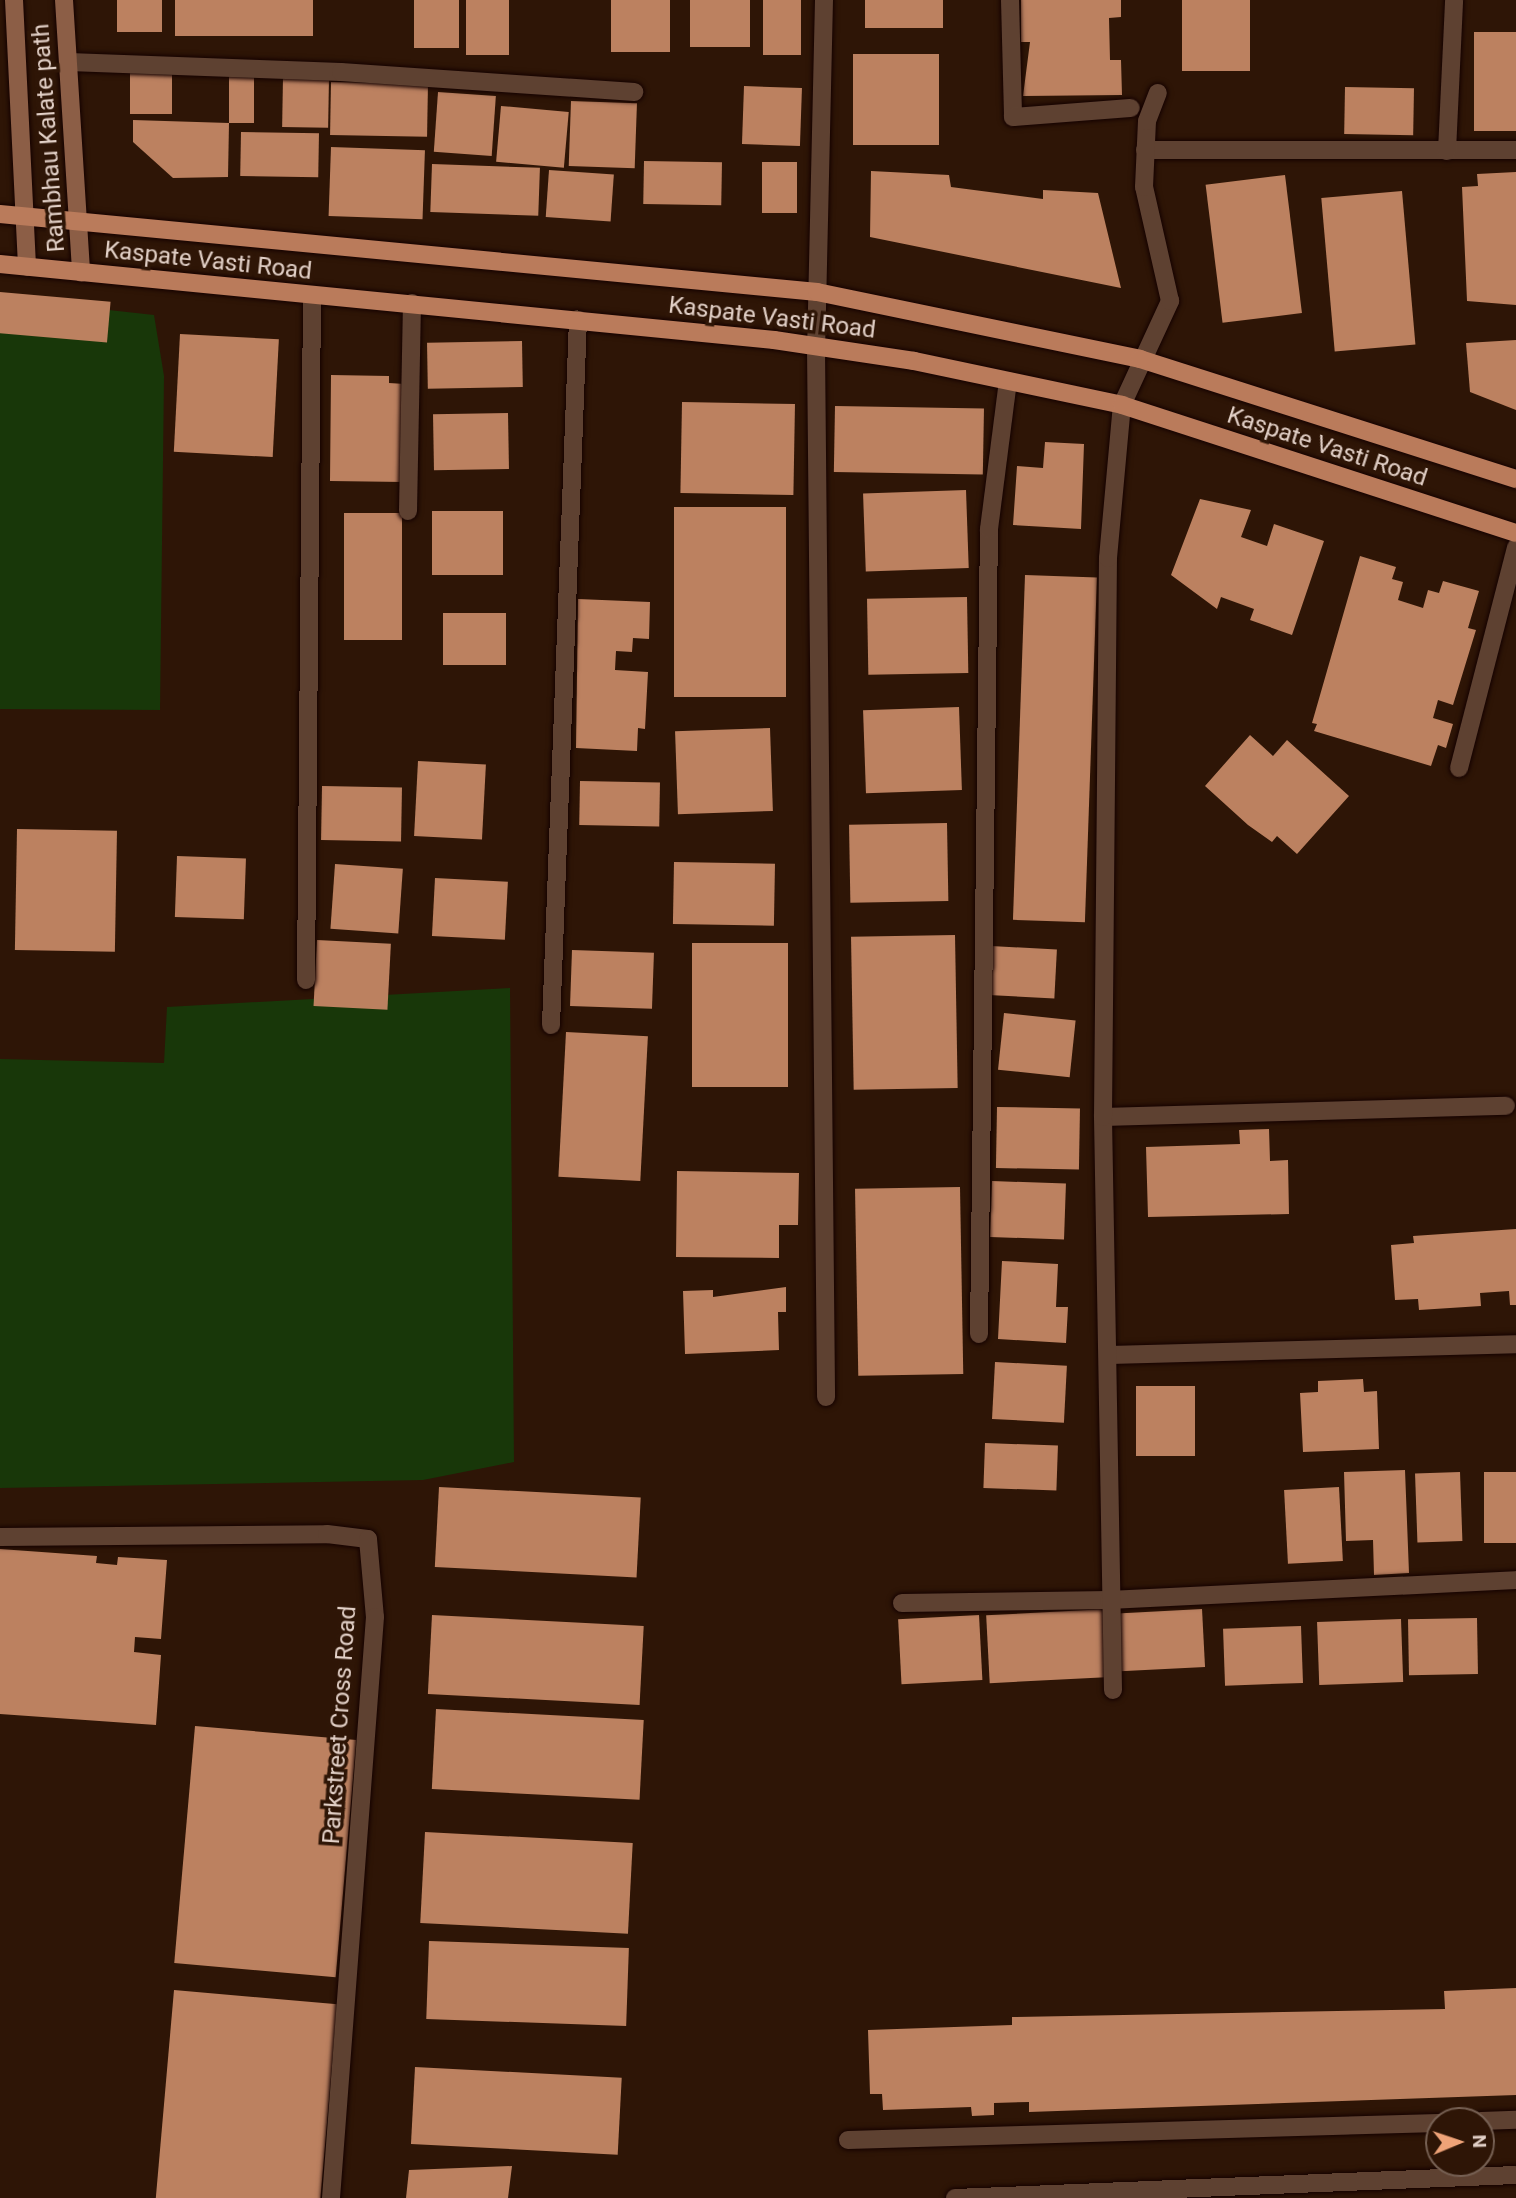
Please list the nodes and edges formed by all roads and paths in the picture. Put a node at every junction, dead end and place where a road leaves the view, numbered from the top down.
1 (14, 0) edge
2 (64, 0) edge
3 (824, 0) edge
4 (1010, 0) edge
5 (1454, 0) edge
6 (69, 62) junction
7 (634, 92) dead end
8 (1158, 93) dead end
9 (1131, 108) dead end
10 (1145, 150) junction
11 (1516, 150) edge
12 (1447, 151) junction
13 (0, 214) edge
14 (27, 218) junction
15 (81, 223) junction
16 (0, 264) edge
17 (27, 267) junction
18 (81, 272) junction
19 (817, 292) junction
20 (312, 296) junction
21 (412, 303) junction
22 (578, 320) junction
23 (816, 348) junction
24 (1140, 359) junction
25 (1008, 381) junction
26 (1122, 405) junction
27 (1516, 479) edge
28 (408, 511) dead end
29 (1516, 533) edge
30 (1516, 547) edge
31 (1459, 768) dead end
32 (306, 980) dead end
33 (551, 1025) dead end
34 (1506, 1105) dead end
35 (1103, 1117) junction
36 (979, 1334) dead end
37 (1516, 1344) edge
38 (1109, 1355) junction
39 (826, 1397) dead end
40 (0, 1537) edge
41 (1516, 1580) edge
42 (1109, 1600) junction
43 (902, 1603) dead end
44 (1113, 1690) dead end
45 (1516, 2120) edge
46 (1495, 2121) edge
47 (1425, 2123) edge
48 (848, 2140) dead end
49 (1516, 2175) edge
50 (331, 2198) edge
51 (955, 2198) edge

1 - 14 main road, Rambhau Kalate path
2 - 6 main road, Rambhau Kalate path
3 - 19 street
4 - 9 street
5 - 12 street
6 - 7 street
6 - 15 main road, Rambhau Kalate path
8 - 10 street
10 - 12 street
10 - 24 street
11 - 12 street
13 - 14 main road, Kaspate Vasti Road
14 - 15 main road, Kaspate Vasti Road
14 - 17 main road, Rambhau Kalate path
15 - 18 main road, Rambhau Kalate path
15 - 19 main road, Kaspate Vasti Road
16 - 17 main road, Kaspate Vasti Road
17 - 18 main road, Kaspate Vasti Road
18 - 20 main road, Kaspate Vasti Road
19 - 23 street
19 - 24 main road, Kaspate Vasti Road
20 - 21 main road, Kaspate Vasti Road
20 - 32 street
21 - 22 main road, Kaspate Vasti Road
21 - 28 street
22 - 23 main road, Kaspate Vasti Road
22 - 33 street
23 - 25 main road, Kaspate Vasti Road
23 - 39 street
24 - 26 street
24 - 27 main road, Kaspate Vasti Road
25 - 26 main road, Kaspate Vasti Road
25 - 36 street
26 - 29 main road, Kaspate Vasti Road
26 - 35 street
30 - 31 street
34 - 35 street
35 - 38 street
37 - 38 street
38 - 42 street
40 - 50 street, Parkstreet Cross Road
41 - 42 street
42 - 43 street
42 - 44 street
45 - 46 street
47 - 48 street
49 - 51 street

